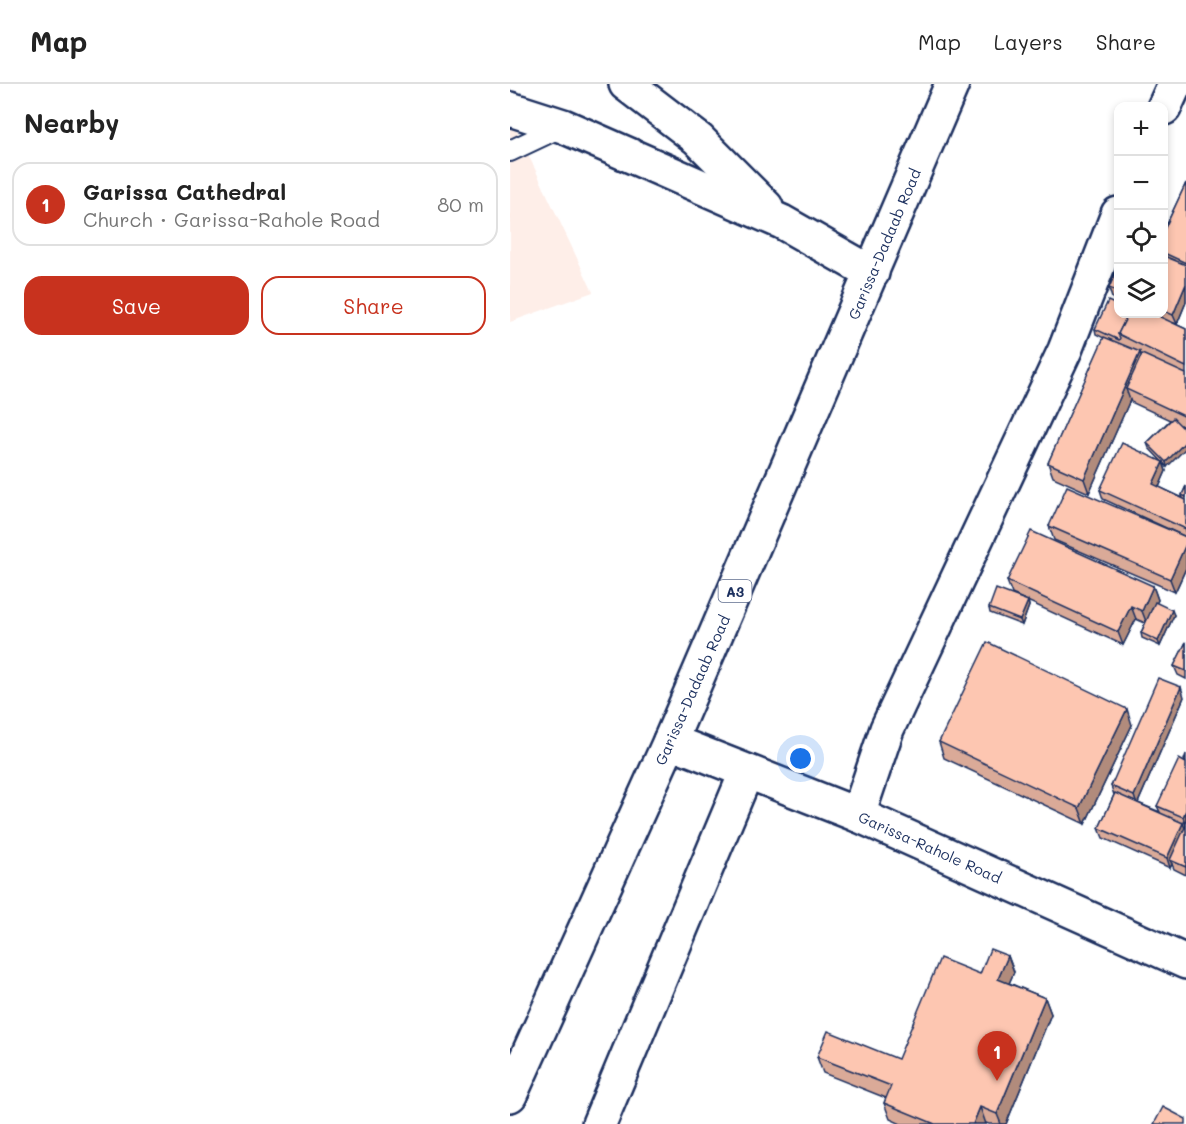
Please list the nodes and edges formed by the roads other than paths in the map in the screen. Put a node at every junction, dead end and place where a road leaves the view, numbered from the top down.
1 (626, 84) edge
2 (952, 84) edge
3 (1175, 84) edge
4 (1167, 102) edge
5 (510, 110) edge
6 (563, 126) junction
7 (510, 151) edge
8 (782, 222) junction
9 (1114, 227) edge
10 (872, 273) junction
11 (670, 741) junction
12 (746, 773) junction
13 (858, 815) junction
14 (1186, 960) edge
15 (520, 1051) edge
16 (510, 1095) edge
17 (599, 1124) edge

1 - 8 main road
2 - 10 main road, Garissa-Dadaab Road / A3
3 - 4 main road
5 - 6 main road
6 - 7 lane
6 - 8 main road
8 - 10 main road
9 - 13 main road
10 - 11 main road, Garissa-Dadaab Road / A3
11 - 12 main road, Garissa-Rahole Road
11 - 15 main road, Garissa-Dadaab Road / A3
12 - 13 main road, Garissa-Rahole Road
12 - 17 main road
13 - 14 main road, Garissa-Rahole Road
15 - 16 main road, Garissa-Dadaab Road / A3

